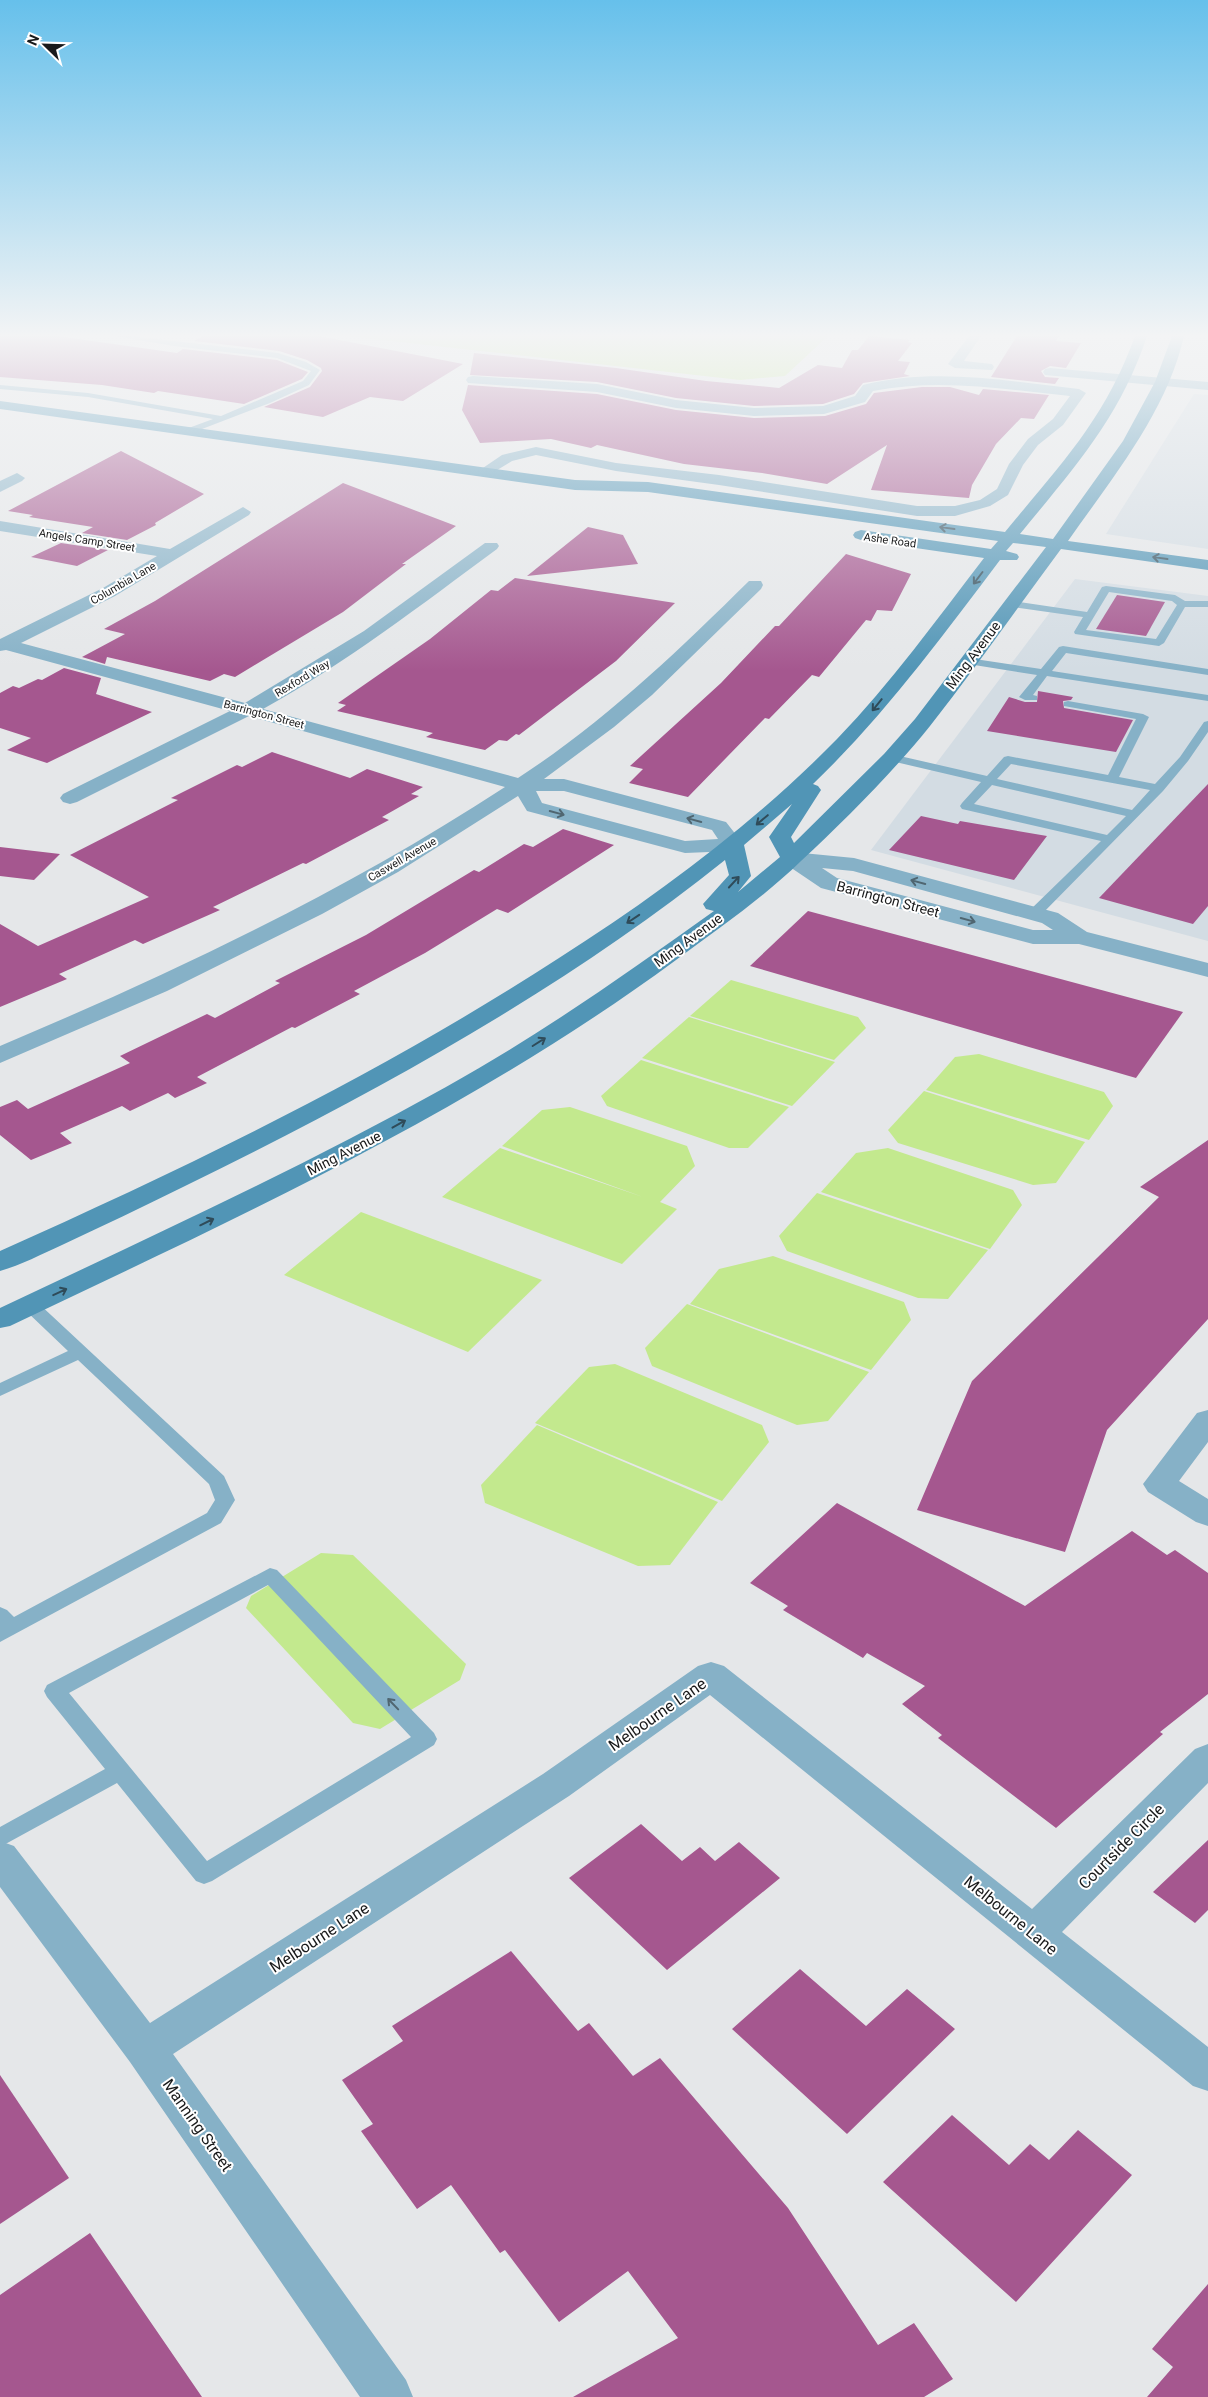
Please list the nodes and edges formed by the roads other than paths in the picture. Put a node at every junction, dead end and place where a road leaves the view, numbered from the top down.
1 (310, 448) edge
2 (1028, 448) edge
3 (1082, 448) edge
4 (1126, 448) edge
5 (484, 472) junction
6 (17, 478) dead end
7 (575, 484) junction
8 (0, 487) edge
9 (632, 503) dead end
10 (243, 512) dead end
11 (0, 526) edge
12 (849, 534) dead end
13 (1009, 537) junction
14 (491, 546) dead end
15 (173, 554) junction
16 (996, 555) junction
17 (1055, 556) junction
18 (1208, 564) edge
19 (755, 585) dead end
20 (1100, 598) junction
21 (1114, 600) dead end
22 (1012, 604) junction
23 (1208, 604) edge
24 (1176, 607) junction
25 (1088, 617) junction
26 (1101, 621) dead end
27 (1150, 628) dead end
28 (1166, 631) junction
29 (2, 645) edge
30 (968, 661) junction
31 (1045, 672) junction
32 (1208, 672) edge
33 (1033, 698) dead end
34 (1208, 698) edge
35 (1068, 704) dead end
36 (247, 710) junction
37 (1208, 724) edge
38 (836, 751) junction
39 (891, 758) junction
40 (1112, 779) junction
41 (989, 782) junction
42 (522, 784) junction
43 (1159, 788) junction
44 (70, 798) dead end
45 (1135, 814) junction
46 (1109, 840) junction
47 (733, 845) junction
48 (792, 858) junction
49 (1034, 914) junction
50 (1079, 936) junction
51 (665, 956) junction
52 (1206, 968) edge
53 (0, 1054) edge
54 (0, 1262) edge
55 (31, 1306) junction
56 (0, 1319) edge
57 (80, 1352) junction
58 (0, 1390) edge
59 (1208, 1420) edge
60 (1208, 1514) edge
61 (270, 1575) joint
62 (4, 1626) edge
63 (426, 1739) joint
64 (1208, 1759) edge
65 (120, 1771) junction
66 (0, 1838) edge
67 (0, 1857) edge
68 (1034, 1933) junction
69 (145, 2049) junction
70 (1208, 2072) edge
71 (389, 2397) edge

1 - 5 main road, Ashe Road
2 - 5 street
3 - 13 main road
4 - 17 main road, Ming Avenue
5 - 7 main road, Ashe Road
6 - 8 street
7 - 9 main road, Ashe Road
13 -> 7 main road, Ashe Road
10 - 15 street, Columbia Lane
11 - 15 street, Angels Camp Street
12 - 16 main road, Ashe Road
13 - 16 main road
13 - 17 main road, Ashe Road
14 - 36 street, Rexford Way
15 - 29 street, Columbia Lane
16 - 17 main road, Ashe Road
16 -> 38 main road
18 -> 17 main road, Ashe Road
17 - 22 main road, Ming Avenue
19 - 42 street, Caswell Avenue
20 - 21 lane
20 - 24 lane
20 - 25 lane
22 - 25 lane
22 - 30 main road, Ming Avenue
23 - 24 lane
24 - 28 lane
25 - 26 lane
25 - 28 lane
27 - 28 lane
29 - 36 street, Barrington Street
30 - 31 lane
30 - 39 main road, Ming Avenue
31 - 32 lane
31 - 33 lane
31 - 34 lane
35 - 40 lane
36 - 42 street, Barrington Street
36 - 44 street, Rexford Way
37 - 43 lane
38 -> 47 main road
38 - 48 main road
39 - 41 lane
39 - 48 main road, Ming Avenue
40 - 41 lane
40 - 43 lane
41 - 45 lane
41 - 46 lane
47 -> 42 street, Barrington Street
42 -> 47 street
42 - 53 street, Caswell Avenue
43 - 45 lane
45 - 46 lane
46 - 49 lane
51 -> 47 main road
47 -> 54 main road
49 -> 48 street, Barrington Street
48 -> 50 street, Barrington Street
48 - 51 main road, Ming Avenue
49 - 50 street, Barrington Street
50 - 52 street, Barrington Street
55 -> 51 main road, Ming Avenue
55 - 56 main road, Ming Avenue
55 - 57 lane
57 - 58 lane
57 - 62 lane
59 - 60 street
63 -> 61 lane
61 - 65 lane
63 - 65 lane
64 - 68 street, Courtside Circle
65 - 66 lane
67 - 69 street, Manning Street
68 - 69 street, Melbourne Lane
68 - 70 street, Melbourne Lane
69 - 71 street, Manning Street

